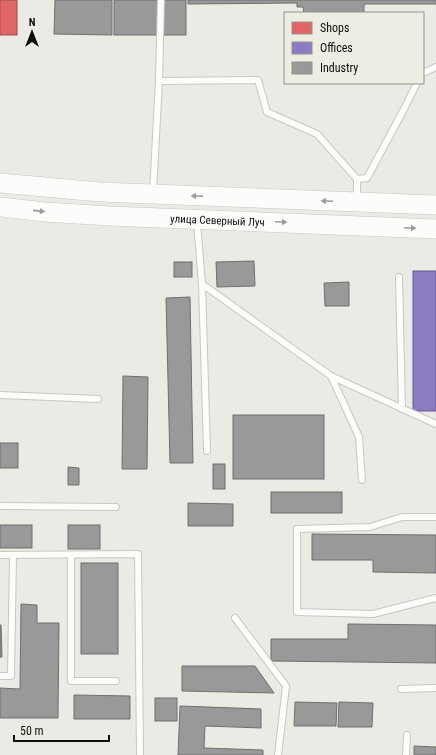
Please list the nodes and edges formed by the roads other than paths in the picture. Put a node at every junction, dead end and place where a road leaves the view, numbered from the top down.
1 (161, 0) edge
2 (436, 67) edge
3 (424, 73) edge
4 (159, 80) junction
5 (416, 84) edge
6 (357, 179) junction
7 (0, 183) edge
8 (153, 194) junction
9 (357, 202) junction
10 (436, 205) edge
11 (0, 207) edge
12 (196, 218) junction
13 (436, 229) edge
14 (399, 277) dead end
15 (202, 284) junction
16 (331, 376) junction
17 (0, 395) edge
18 (98, 399) dead end
19 (402, 408) junction
20 (436, 424) edge
21 (207, 450) dead end
22 (362, 480) dead end
23 (0, 506) edge
24 (116, 507) dead end
25 (436, 517) edge
26 (0, 555) edge
27 (13, 555) junction
28 (70, 555) junction
29 (436, 598) edge
30 (234, 618) dead end
31 (0, 676) edge
32 (116, 680) dead end
33 (436, 688) edge
34 (401, 689) dead end
35 (407, 735) dead end
36 (140, 755) edge
37 (278, 755) edge
38 (406, 755) edge

1 - 4 lane
2 - 3 lane
4 - 6 lane
4 - 8 lane
5 - 6 lane
6 - 9 lane
7 - 8 main road
9 -> 8 main road
9 - 10 main road
11 -> 12 main road, улица Северный Луч
12 -> 13 main road, улица Северный Луч
12 - 15 lane
14 - 19 lane
15 - 16 lane
15 - 21 lane
16 - 19 lane
16 - 22 lane
17 - 18 lane
19 - 20 lane
23 - 24 lane
25 - 29 lane
26 - 27 lane
27 - 28 lane
27 - 31 lane
28 - 32 lane
28 - 36 lane
30 - 37 lane
33 - 34 lane
35 - 38 lane

